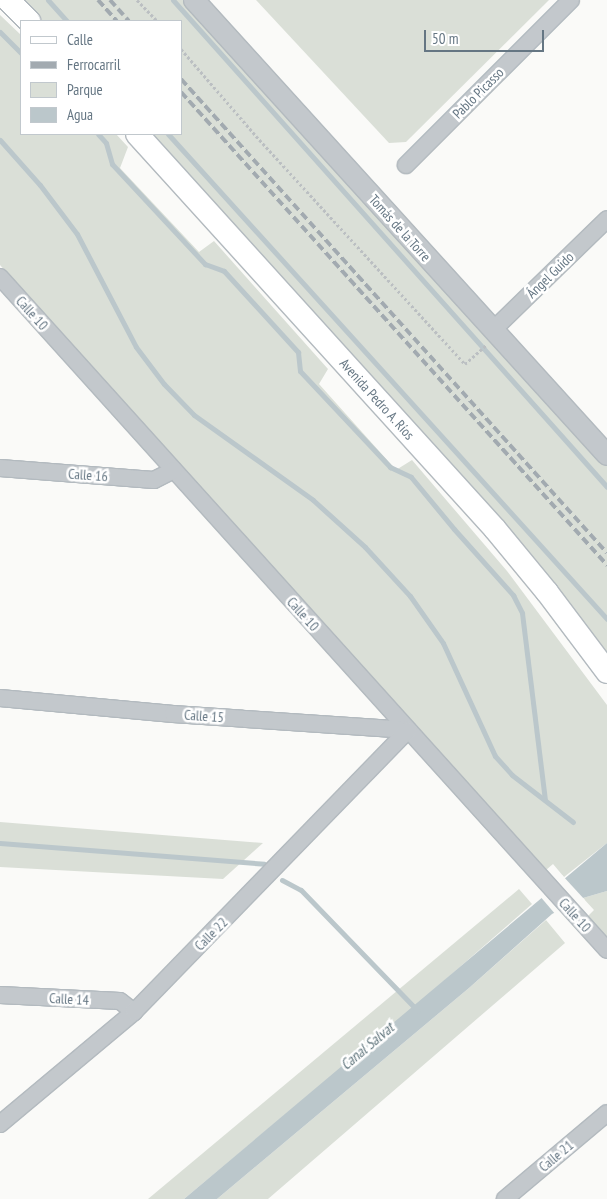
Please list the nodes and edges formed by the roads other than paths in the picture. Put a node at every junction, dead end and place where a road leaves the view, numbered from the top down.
1 (8, 0) edge
2 (194, 0) edge
3 (571, 0) edge
4 (28, 20) edge
5 (138, 135) edge
6 (406, 165) dead end
7 (607, 219) edge
8 (0, 277) edge
9 (489, 338) junction
10 (607, 455) edge
11 (0, 468) edge
12 (174, 470) junction
13 (607, 672) edge
14 (0, 698) edge
15 (408, 730) junction
16 (607, 950) edge
17 (0, 995) edge
18 (134, 1012) junction
19 (607, 1113) edge
20 (0, 1124) edge
21 (505, 1199) edge

1 - 4 main road
2 - 9 street, Tomás de la Torre
3 - 6 street, Pablo Picasso
5 - 13 main road, Avenida Pedro A. Ríos
7 - 9 street, Ángel Guido
8 - 12 street, Calle 10
9 - 10 street, Tomás de la Torre
11 - 12 street, Calle 16
12 - 15 street, Calle 10
14 - 15 street, Calle 15
15 - 16 street, Calle 10
15 - 18 street, Calle 22
17 - 18 street, Calle 14
18 - 20 street, Calle 22
19 - 21 street, Calle 21

